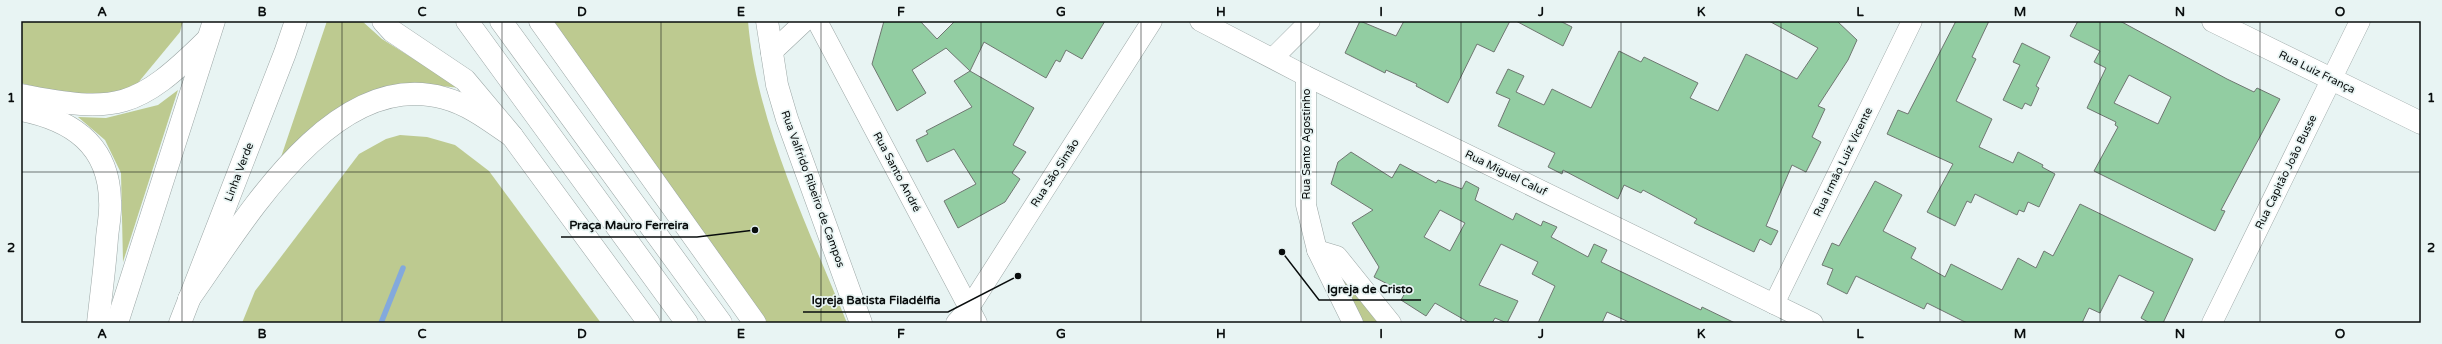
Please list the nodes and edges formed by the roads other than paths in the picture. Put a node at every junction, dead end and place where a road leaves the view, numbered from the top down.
1 (296, 21) edge
2 (383, 21) edge
3 (467, 21) edge
4 (501, 21) edge
5 (540, 21) edge
6 (767, 21) edge
7 (805, 21) edge
8 (818, 21) edge
9 (1152, 21) edge
10 (1200, 21) edge
11 (1310, 21) edge
12 (1912, 21) edge
13 (2213, 21) edge
14 (2360, 21) edge
15 (211, 29) edge
16 (771, 53) junction
17 (1274, 57) junction
18 (1306, 76) junction
19 (2331, 79) junction
20 (21, 95) edge
21 (21, 110) edge
22 (2421, 123) edge
23 (512, 136) junction
24 (1317, 250) junction
25 (189, 299) junction
26 (1774, 304) junction
27 (973, 315) edge
28 (1795, 319) edge
29 (98, 323) edge
30 (117, 323) edge
31 (180, 323) edge
32 (649, 323) edge
33 (687, 323) edge
34 (721, 323) edge
35 (756, 323) edge
36 (861, 323) edge
37 (956, 323) edge
38 (1353, 323) edge
39 (1391, 323) edge
40 (1813, 323) edge
41 (2212, 323) edge

1 - 25 main road, Linha Verde
2 - 23 main road
3 - 33 main road
4 - 34 main road
5 - 35 main road
6 - 16 main road
7 - 16 street
8 - 27 street, Rua Santo André
9 - 27 street, Rua São Simão
10 - 17 street, Rua Miguel Caluf
11 - 17 street
12 - 26 street, Rua Irmão Luiz Vicente
13 - 19 main road, Rua Luiz França
14 - 19 street, Rua Capitão João Busse
15 - 20 main road
15 - 30 main road
16 - 36 main road, Rua Valfrido Ribeiro de Campos
17 - 18 street, Rua Miguel Caluf
18 - 24 street, Rua Santo Agostinho
18 - 26 street, Rua Miguel Caluf
19 - 22 main road, Rua Luiz França
19 - 41 street, Rua Capitão João Busse
21 - 29 main road
23 - 25 main road
23 - 32 main road
24 - 38 street, Rua Santo Agostinho
24 - 39 street
25 - 31 main road, Linha Verde
26 - 28 street, Rua Miguel Caluf
27 - 37 street, Rua São Simão
28 - 40 street, Rua Miguel Caluf

